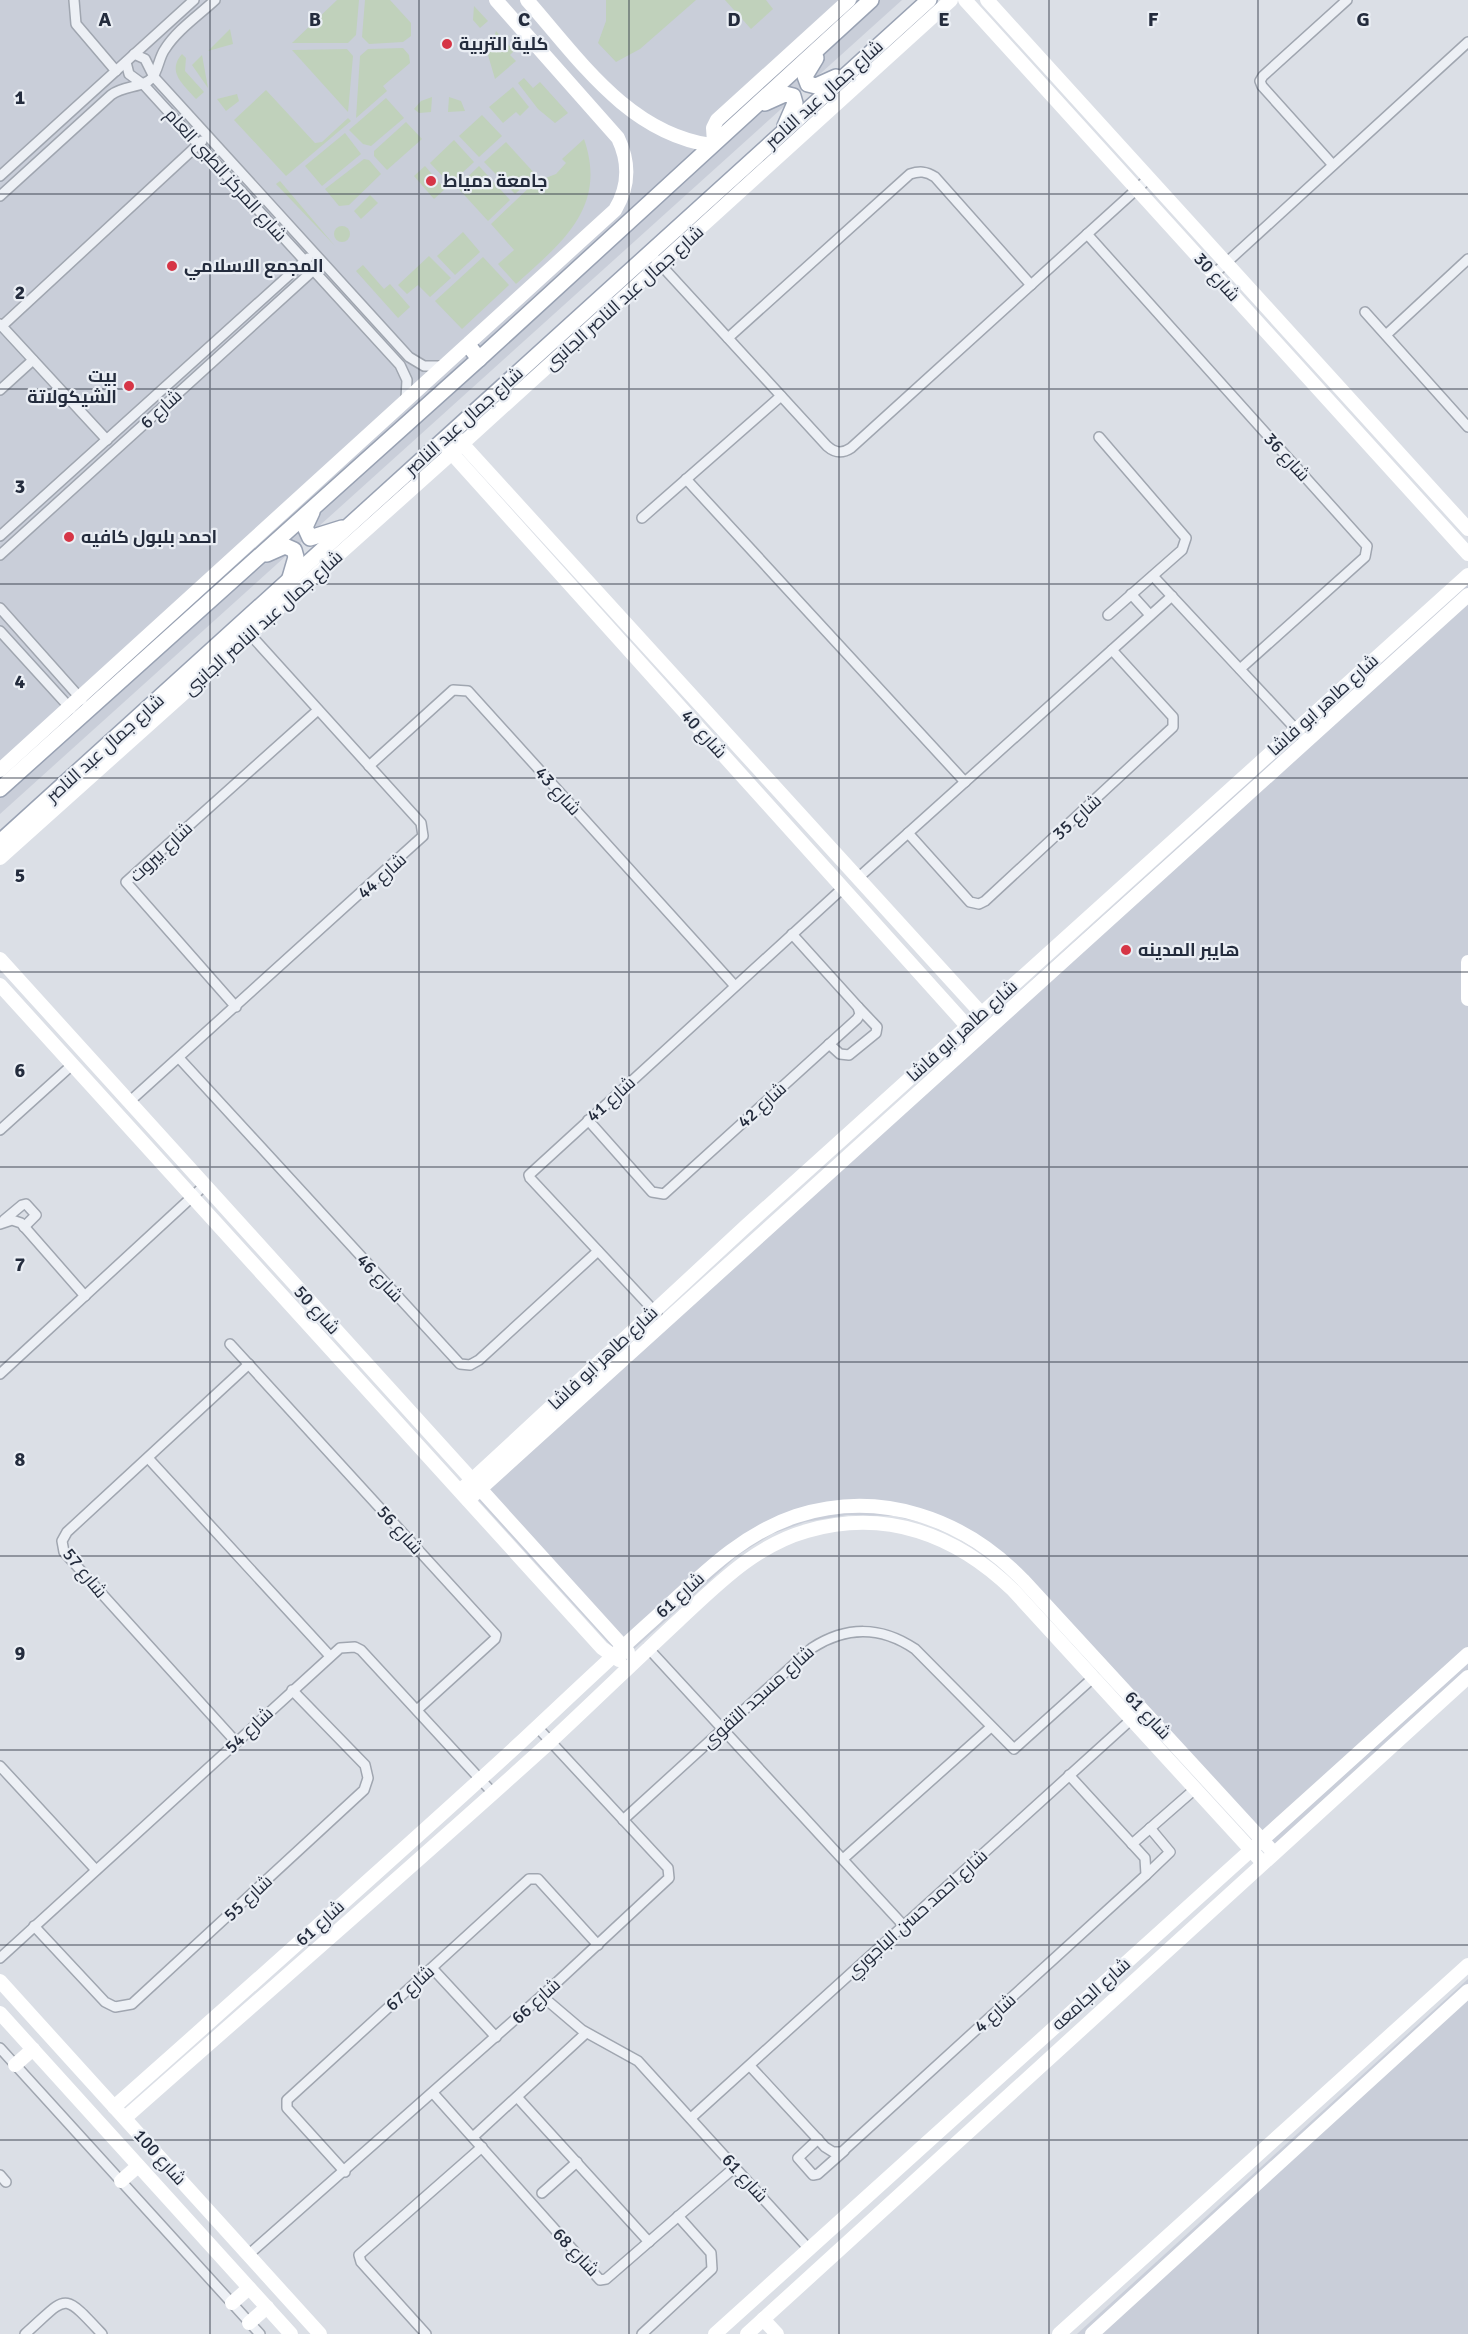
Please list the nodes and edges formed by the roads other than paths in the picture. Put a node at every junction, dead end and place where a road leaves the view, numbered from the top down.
1 (74, 0) edge
2 (194, 0) edge
3 (215, 0) edge
4 (495, 0) edge
5 (527, 0) edge
6 (849, 0) edge
7 (871, 0) edge
8 (929, 0) edge
9 (951, 0) edge
10 (965, 0) edge
11 (987, 0) edge
12 (1347, 0) edge
13 (829, 38) junction
14 (1468, 42) edge
15 (134, 54) junction
16 (578, 58) junction
17 (126, 62) junction
18 (851, 70) junction
19 (116, 71) junction
20 (561, 72) junction
21 (154, 76) junction
22 (144, 85) junction
23 (746, 114) junction
24 (783, 132) junction
25 (208, 136) junction
26 (712, 143) junction
27 (198, 144) junction
28 (1334, 165) junction
29 (0, 176) edge
30 (1149, 178) junction
31 (1137, 189) junction
32 (0, 196) edge
33 (1087, 234) junction
34 (314, 252) junction
35 (649, 252) junction
36 (1468, 260) edge
37 (305, 261) junction
38 (322, 262) junction
39 (1226, 263) junction
40 (661, 264) junction
41 (313, 270) junction
42 (1214, 274) junction
43 (1031, 285) junction
44 (1365, 312) dead end
45 (1, 325) edge
46 (1386, 335) junction
47 (728, 338) junction
48 (469, 346) junction
49 (479, 359) junction
50 (33, 360) junction
51 (447, 366) junction
52 (0, 390) edge
53 (781, 396) junction
54 (405, 403) junction
55 (142, 407) junction
56 (151, 417) junction
57 (1468, 427) edge
58 (1099, 437) dead end
59 (106, 440) junction
60 (452, 443) junction
61 (686, 479) junction
62 (312, 486) junction
63 (319, 501) junction
64 (642, 518) dead end
65 (348, 526) junction
66 (1468, 529) edge
67 (0, 536) edge
68 (1468, 554) edge
69 (0, 555) edge
70 (251, 563) junction
71 (1468, 574) edge
72 (1153, 576) junction
73 (289, 581) junction
74 (1131, 594) junction
75 (1468, 595) edge
76 (1172, 596) junction
77 (0, 608) edge
78 (1108, 615) dead end
79 (1150, 615) junction
80 (246, 630) junction
81 (0, 631) edge
82 (1112, 650) junction
83 (1240, 669) junction
84 (80, 708) junction
85 (318, 710) junction
86 (1296, 730) junction
87 (1306, 740) junction
88 (369, 766) junction
89 (0, 770) edge
90 (965, 782) junction
91 (0, 789) edge
92 (908, 833) junction
93 (0, 842) edge
94 (0, 858) edge
95 (858, 878) junction
96 (843, 888) junction
97 (792, 934) junction
98 (0, 959) edge
99 (1468, 962) edge
100 (0, 986) edge
101 (735, 986) junction
102 (1468, 999) edge
103 (236, 1006) junction
104 (858, 1007) junction
105 (981, 1013) junction
106 (967, 1026) junction
107 (830, 1044) junction
108 (179, 1058) junction
109 (72, 1065) junction
110 (129, 1102) junction
111 (588, 1120) junction
112 (0, 1130) edge
113 (205, 1185) junction
114 (192, 1197) junction
115 (1, 1223) edge
116 (24, 1227) junction
117 (598, 1251) junction
118 (85, 1296) junction
119 (654, 1311) junction
120 (664, 1322) junction
121 (230, 1344) dead end
122 (249, 1364) junction
123 (0, 1374) edge
124 (148, 1458) junction
125 (476, 1485) junction
126 (464, 1496) junction
127 (1018, 1585) junction
128 (648, 1648) junction
129 (618, 1651) junction
130 (1468, 1654) edge
131 (330, 1656) junction
132 (633, 1663) junction
133 (1094, 1677) junction
134 (1468, 1677) edge
135 (292, 1690) junction
136 (1142, 1709) junction
137 (417, 1710) junction
138 (1131, 1719) junction
139 (537, 1727) junction
140 (991, 1727) junction
141 (722, 1729) junction
142 (550, 1741) junction
143 (236, 1742) junction
144 (0, 1766) edge
145 (1069, 1775) junction
146 (480, 1780) junction
147 (1195, 1789) junction
148 (492, 1792) junction
149 (623, 1820) junction
150 (1150, 1828) junction
151 (1262, 1840) junction
152 (1132, 1844) junction
153 (1251, 1851) junction
154 (1274, 1852) junction
155 (843, 1859) junction
156 (1263, 1863) junction
157 (96, 1870) junction
158 (1146, 1875) junction
159 (34, 1926) junction
160 (904, 1926) junction
161 (597, 1945) junction
162 (0, 1958) edge
163 (1468, 1965) edge
164 (432, 1968) junction
165 (0, 1981) edge
166 (1449, 1982) junction
167 (1465, 1994) edge
168 (1435, 1995) junction
169 (542, 1996) junction
170 (1448, 2009) junction
171 (0, 2013) edge
172 (586, 2033) junction
173 (496, 2037) junction
174 (0, 2048) edge
175 (33, 2049) junction
176 (15, 2065) junction
177 (750, 2067) junction
178 (433, 2093) junction
179 (517, 2097) junction
180 (114, 2108) junction
181 (124, 2118) junction
182 (691, 2118) junction
183 (473, 2137) junction
184 (818, 2139) junction
185 (482, 2147) junction
186 (846, 2149) junction
187 (577, 2162) junction
188 (138, 2166) junction
189 (735, 2167) junction
190 (345, 2172) junction
191 (121, 2181) junction
192 (185, 2186) junction
193 (880, 2186) junction
194 (542, 2193) dead end
195 (169, 2200) junction
196 (894, 2201) junction
197 (678, 2216) junction
198 (649, 2242) junction
199 (809, 2249) junction
200 (248, 2256) junction
201 (1117, 2281) junction
202 (249, 2288) junction
203 (1132, 2298) junction
204 (232, 2303) junction
205 (267, 2307) junction
206 (763, 2319) junction
207 (249, 2323) junction
208 (749, 2333) edge
209 (26, 2334) edge
210 (102, 2334) edge
211 (260, 2334) edge
212 (291, 2334) edge
213 (320, 2334) edge
214 (426, 2334) edge
215 (642, 2334) edge
216 (715, 2334) edge
217 (777, 2334) edge
218 (1059, 2334) edge
219 (1092, 2334) edge

1 - 19 street
2 - 15 street
3 - 21 street
4 - 20 street
5 - 16 street
6 - 26 street
7 - 13 main road, شارع جمال عبد الناصر
8 - 18 main road, شارع جمال عبد الناصر
9 - 40 street, شارع جمال عبد الناصر الجانبى
10 - 31 street, شارع 30
11 - 30 street, شارع 30
12 - 28 street
13 - 18 main road
13 - 23 main road, شارع جمال عبد الناصر
14 - 28 street
15 - 17 street
15 - 21 street, شارع المركز الطبى العام
16 - 20 street
16 - 26 street
17 - 19 street
17 - 22 street, شارع المركز الطبى العام
18 - 24 main road, شارع جمال عبد الناصر
19 - 29 street
20 - 48 street
21 - 22 street
21 - 25 street, شارع المركز الطبى العام
22 - 27 street, شارع المركز الطبى العام
22 - 32 street
23 - 24 main road
23 - 26 main road, شارع جمال عبد الناصر
24 - 35 main road, شارع جمال عبد الناصر
25 - 27 street
25 - 34 street, شارع المركز الطبى العام
26 - 49 main road, شارع جمال عبد الناصر
27 - 37 street, شارع المركز الطبى العام
27 - 45 street
28 - 39 street
30 - 31 street
30 - 39 street, شارع 30
31 - 33 street
31 - 42 street, شارع 30
33 - 43 street
33 - 83 street, شارع 36
34 - 37 street, شارع 6
34 - 38 street, شارع المركز الطبى العام
35 - 40 street
35 - 60 main road, شارع جمال عبد الناصر
36 - 46 street
37 - 41 street, شارع المركز الطبى العام
37 - 55 street, شارع 6
38 - 41 street, شارع 6
38 - 51 street, شارع المركز الطبى العام
39 - 42 street
39 - 66 street, شارع 30
40 - 47 street
40 - 60 street, شارع جمال عبد الناصر الجانبى
41 - 54 street, شارع المركز الطبى العام
41 - 56 street, شارع 6
42 - 68 street, شارع 30
43 - 47 street
43 - 53 street
44 - 46 street
45 - 50 street
46 - 57 street
47 - 53 street
48 - 49 main road
48 - 51 street
49 - 63 main road, شارع جمال عبد الناصر
50 - 52 street
50 - 59 street
51 - 54 street
53 - 61 street
54 - 62 street
55 - 56 street
55 - 59 street, شارع 6
56 - 69 street, شارع 6
58 - 72 street
59 - 67 street, شارع 6
60 - 65 main road, شارع جمال عبد الناصر
60 - 80 street, شارع جمال عبد الناصر الجانبى
60 - 95 street, شارع 40
60 - 96 street, شارع 40
61 - 64 street
61 - 90 street
62 - 63 main road
62 - 84 street
63 - 65 main road
63 - 70 main road, شارع جمال عبد الناصر
65 - 73 main road, شارع جمال عبد الناصر
70 - 73 main road
70 - 84 main road, شارع جمال عبد الناصر
71 - 86 street, شارع طاهر ابو فاشا
72 - 74 street
72 - 76 street
73 - 80 main road, شارع جمال عبد الناصر
74 - 78 street
74 - 79 street
75 - 87 street, شارع طاهر ابو فاشا
76 - 79 street
76 - 83 street
77 - 84 street
79 - 82 street
80 - 85 street, شارع 44
80 - 93 main road, شارع جمال عبد الناصر
80 - 94 street, شارع جمال عبد الناصر الجانبى
81 - 84 street
82 - 90 street
82 - 92 street, شارع 35
83 - 86 street
84 - 89 street
84 - 91 main road, شارع جمال عبد الناصر
85 - 88 street, شارع 44
85 - 103 street, شارع بيروت
86 - 87 street
86 - 105 street, شارع طاهر ابو فاشا
87 - 120 street, شارع طاهر ابو فاشا
88 - 101 street, شارع 43
88 - 103 street, شارع 44
90 - 92 street
92 - 95 street
95 - 105 street, شارع 40
96 - 97 street, شارع 41
96 - 106 street, شارع 40
97 - 101 street, شارع 41
97 - 104 street
98 - 110 street, شارع 50
99 - 102 street
100 - 109 street, شارع 50
101 - 111 street, شارع 41
103 - 108 street, شارع 44
104 - 107 street, شارع 42
104 - 107 street
105 - 106 street, شارع طاهر ابو فاشا
106 - 119 street, شارع طاهر ابو فاشا
107 - 111 street, شارع 42
108 - 110 street, شارع 44
108 - 117 street, شارع 46
109 - 112 street
109 - 114 street, شارع 50
110 - 113 street, شارع 50
111 - 117 street, شارع 41
113 - 114 street
113 - 125 street, شارع 50
114 - 118 street
114 - 126 street, شارع 50
115 - 116 street
115 - 116 street
116 - 118 street
117 - 119 street, شارع 41
118 - 123 street
119 - 120 street, شارع 41
119 - 125 street, شارع طاهر ابو فاشا
120 - 125 street, شارع طاهر ابو فاشا
121 - 122 street, شارع 56
122 - 124 street, شارع 57
122 - 137 street, شارع 56
124 - 131 street
124 - 143 street, شارع 57
125 - 126 street, شارع طاهر ابو فاشا
125 - 129 street, شارع 50
126 - 129 street, شارع 50
127 - 128 street, شارع 61
127 - 129 street, شارع 61
127 - 133 street, شارع 61
127 - 136 street, شارع 61
128 - 132 street, شارع 61
128 - 141 street
129 - 132 street, شارع 50
129 - 139 street, شارع 61
130 - 151 street, شارع الجامعه
131 - 135 street, شارع 54
131 - 137 street, شارع 54
132 - 142 street, شارع 61
133 - 138 street, شارع 61
133 - 140 street, شارع مسجد التقوى
134 - 154 street, شارع الجامعه
135 - 143 street, شارع 54
135 - 159 street, شارع 55
136 - 138 street, شارع احمد حسن الباجوري
136 - 151 street, شارع 61
137 - 146 street, شارع 54
138 - 145 street, شارع احمد حسن الباجوري
138 - 147 street, شارع 61
139 - 142 street, شارع 66
139 - 146 street, شارع 61
140 - 141 street, شارع مسجد التقوى
140 - 155 street
141 - 149 street, شارع مسجد التقوى
141 - 155 street
142 - 148 street, شارع 61
142 - 149 street, شارع 66
143 - 157 street, شارع 54
144 - 157 street
145 - 152 street
145 - 160 street, شارع احمد حسن الباجوري
146 - 148 street, شارع 54
146 - 180 street, شارع 61
147 - 150 street
147 - 153 street, شارع 61
148 - 181 street, شارع 61
149 - 161 street, شارع 66
150 - 152 street
150 - 158 street, شارع 4
151 - 153 street, شارع الجامعه
151 - 154 street, شارع 61
152 - 158 street
153 - 156 street, شارع 61
153 - 193 street, شارع الجامعه
154 - 156 street, شارع الجامعه
155 - 160 street
156 - 196 street, شارع الجامعه
157 - 159 street, شارع 54
158 - 186 street, شارع 4
159 - 162 street, شارع 54
160 - 177 street, شارع احمد حسن الباجوري
161 - 164 street, شارع 67
161 - 169 street, شارع 66
163 - 166 street
164 - 173 street
164 - 190 street, شارع 67
165 - 180 street, شارع 100
166 - 167 street
166 - 168 street
167 - 170 street
168 - 170 street
168 - 201 street
169 - 172 street, شارع 61
169 - 173 street, شارع 66
170 - 203 street
171 - 175 street, شارع 100
172 - 179 street
172 - 182 street, شارع 61
173 - 178 street, شارع 66
174 - 176 street
175 - 176 street
175 - 188 street, شارع 100
176 - 191 street
177 - 182 street, شارع احمد حسن الباجوري
177 - 184 street
178 - 183 street, شارع 68
178 - 190 street, شارع 66
179 - 183 street
179 - 187 street
180 - 181 street, شارع 100
181 - 192 street, شارع 100
182 - 189 street, شارع 61
183 - 185 street, شارع 68
184 - 186 street
184 - 186 street, شارع 4
185 - 198 street, شارع 68
185 - 214 street
187 - 194 street
187 - 198 street
188 - 191 street
188 - 195 street, شارع 100
189 - 197 street, شارع 68
189 - 199 street, شارع 61
190 - 200 street, شارع 66
191 - 204 street
192 - 195 street
192 - 200 street, شارع 100
193 - 196 street
193 - 199 street, شارع الجامعه
195 - 202 street, شارع 100
196 - 206 street, شارع الجامعه
197 - 198 street, شارع 68
197 - 215 street
199 - 216 street, شارع الجامعه
200 - 213 street, شارع 100
201 - 203 street
201 - 218 street
202 - 204 street
202 - 205 street, شارع 100
203 - 219 street
204 - 207 street
205 - 207 street
205 - 212 street, شارع 100
206 - 208 street, شارع الجامعه
206 - 217 street
207 - 211 street
209 - 210 street

